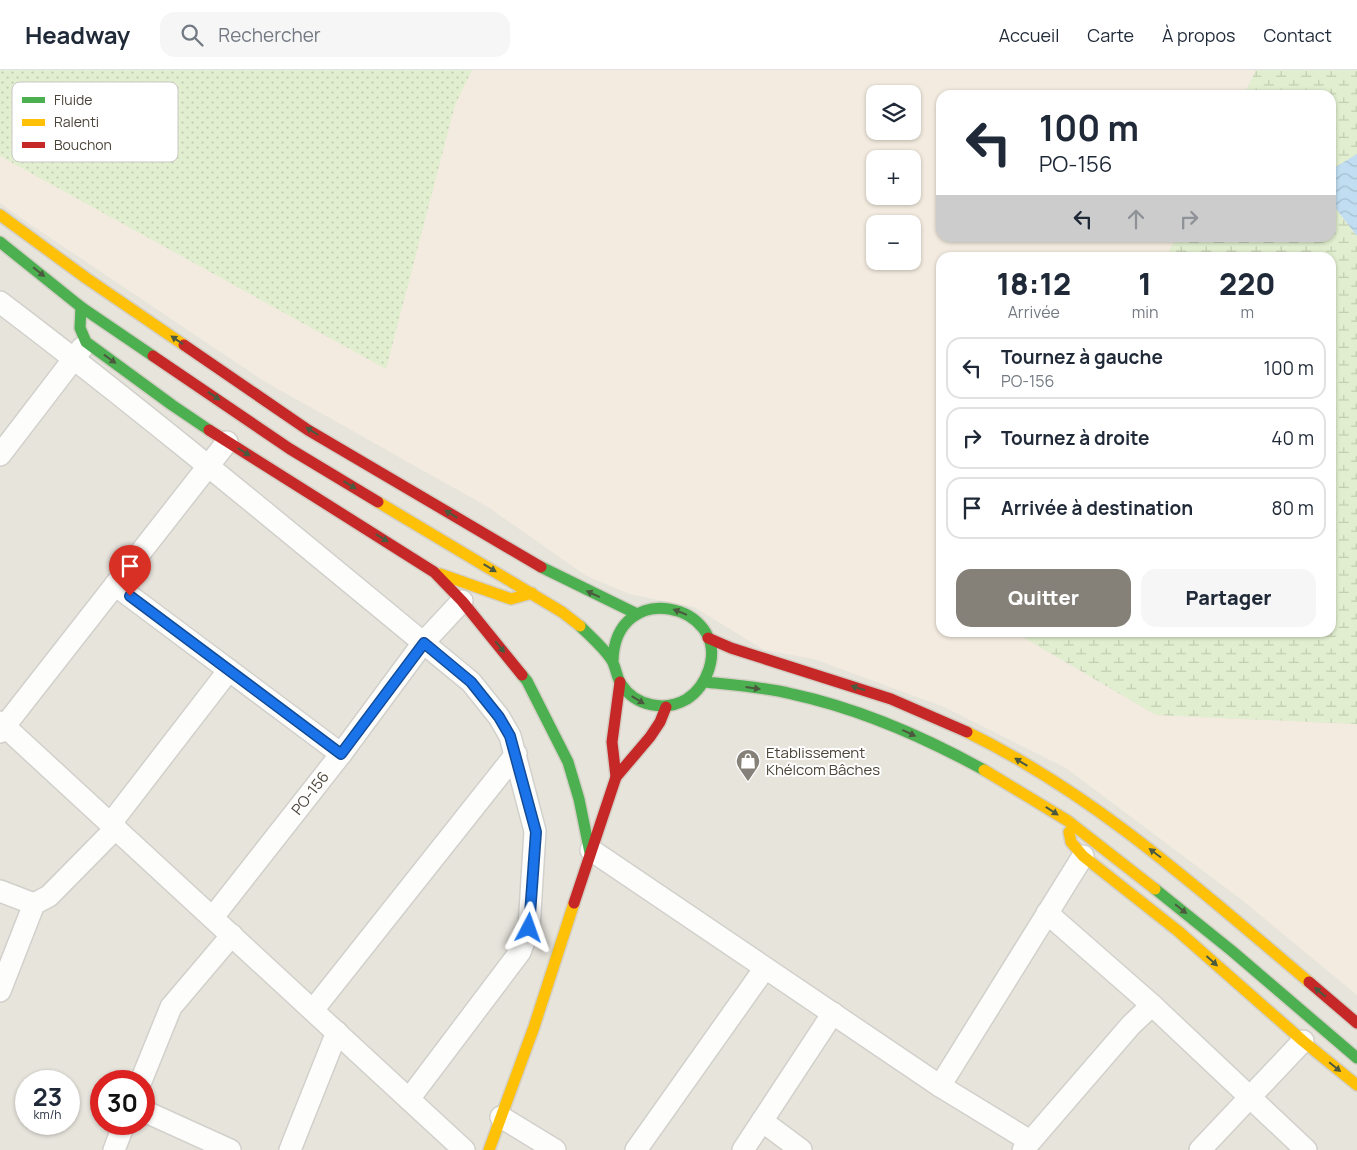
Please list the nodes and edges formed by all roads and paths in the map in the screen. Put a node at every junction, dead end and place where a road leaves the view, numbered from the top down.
1 (0, 215) edge
2 (0, 242) edge
3 (0, 302) edge
4 (81, 307) junction
5 (80, 350) junction
6 (227, 442) junction
7 (0, 454) edge
8 (208, 466) junction
9 (434, 572) junction
10 (115, 585) junction
11 (532, 593) junction
12 (462, 601) junction
13 (637, 614) junction
14 (708, 638) junction
15 (424, 643) junction
16 (613, 661) junction
17 (229, 670) junction
18 (620, 682) junction
19 (705, 682) junction
20 (666, 707) junction
21 (2, 727) edge
22 (341, 754) junction
23 (516, 754) junction
24 (616, 777) junction
25 (1068, 821) junction
26 (114, 826) junction
27 (590, 852) junction
28 (1083, 856) junction
29 (0, 891) edge
30 (34, 904) junction
31 (1047, 913) junction
32 (213, 917) junction
33 (232, 935) junction
34 (765, 968) junction
35 (0, 991) edge
36 (1152, 1005) junction
37 (313, 1010) junction
38 (833, 1013) junction
39 (1357, 1023) edge
40 (337, 1032) junction
41 (1303, 1041) junction
42 (1357, 1058) edge
43 (145, 1070) edge
44 (1357, 1085) edge
45 (940, 1086) junction
46 (1248, 1097) junction
47 (409, 1099) junction
48 (155, 1116) edge
49 (502, 1117) junction
50 (762, 1121) junction
51 (120, 1135) edge
52 (1026, 1146) edge
53 (114, 1150) edge
54 (230, 1150) edge
55 (290, 1150) edge
56 (464, 1150) edge
57 (489, 1150) edge
58 (556, 1150) edge
59 (636, 1150) edge
60 (743, 1150) edge
61 (801, 1150) edge
62 (1200, 1150) edge
63 (1306, 1150) edge

13 -> 1 main road
2 -> 4 main road
3 - 5 street
4 - 5 main road
4 -> 11 main road
5 -> 6 main road
5 - 7 street
5 - 8 street
6 - 8 street
6 -> 9 main road
8 - 10 street
8 - 15 street
9 - 11 main road
9 - 12 main road
10 - 17 street
10 - 21 street
11 - 16 main road
12 - 15 street, PO-156
12 -> 27 main road
14 -> 13 main road
13 - 16 main road
14 - 19 main road
39 -> 14 main road
15 - 22 street, PO-156
15 - 23 street
16 - 18 main road
17 - 22 street
17 - 26 street
18 -> 20 main road
18 - 24 main road
19 - 20 main road
19 -> 25 main road
20 - 24 main road
21 - 26 street
22 - 32 street, PO-156
23 - 37 street
23 - 47 street
24 - 27 main road
25 - 28 main road
25 -> 42 main road
26 - 30 street
26 - 32 street
27 - 34 street
27 - 49 main road
28 - 31 street
28 -> 41 main road
29 - 30 street
30 - 35 street
31 - 36 street
31 - 45 street
32 - 33 street
33 - 37 street
33 - 43 street
34 - 38 street
34 - 59 street
36 - 46 street
36 - 52 street
37 - 40 street
38 - 45 street
38 - 50 street
40 - 47 street
40 - 55 street
41 -> 44 main road
41 - 46 street
45 - 52 street
46 - 62 street
46 - 63 street
47 - 56 street
48 - 54 street
49 - 57 main road
49 - 58 street
50 - 60 street
50 - 61 street
51 - 53 street

